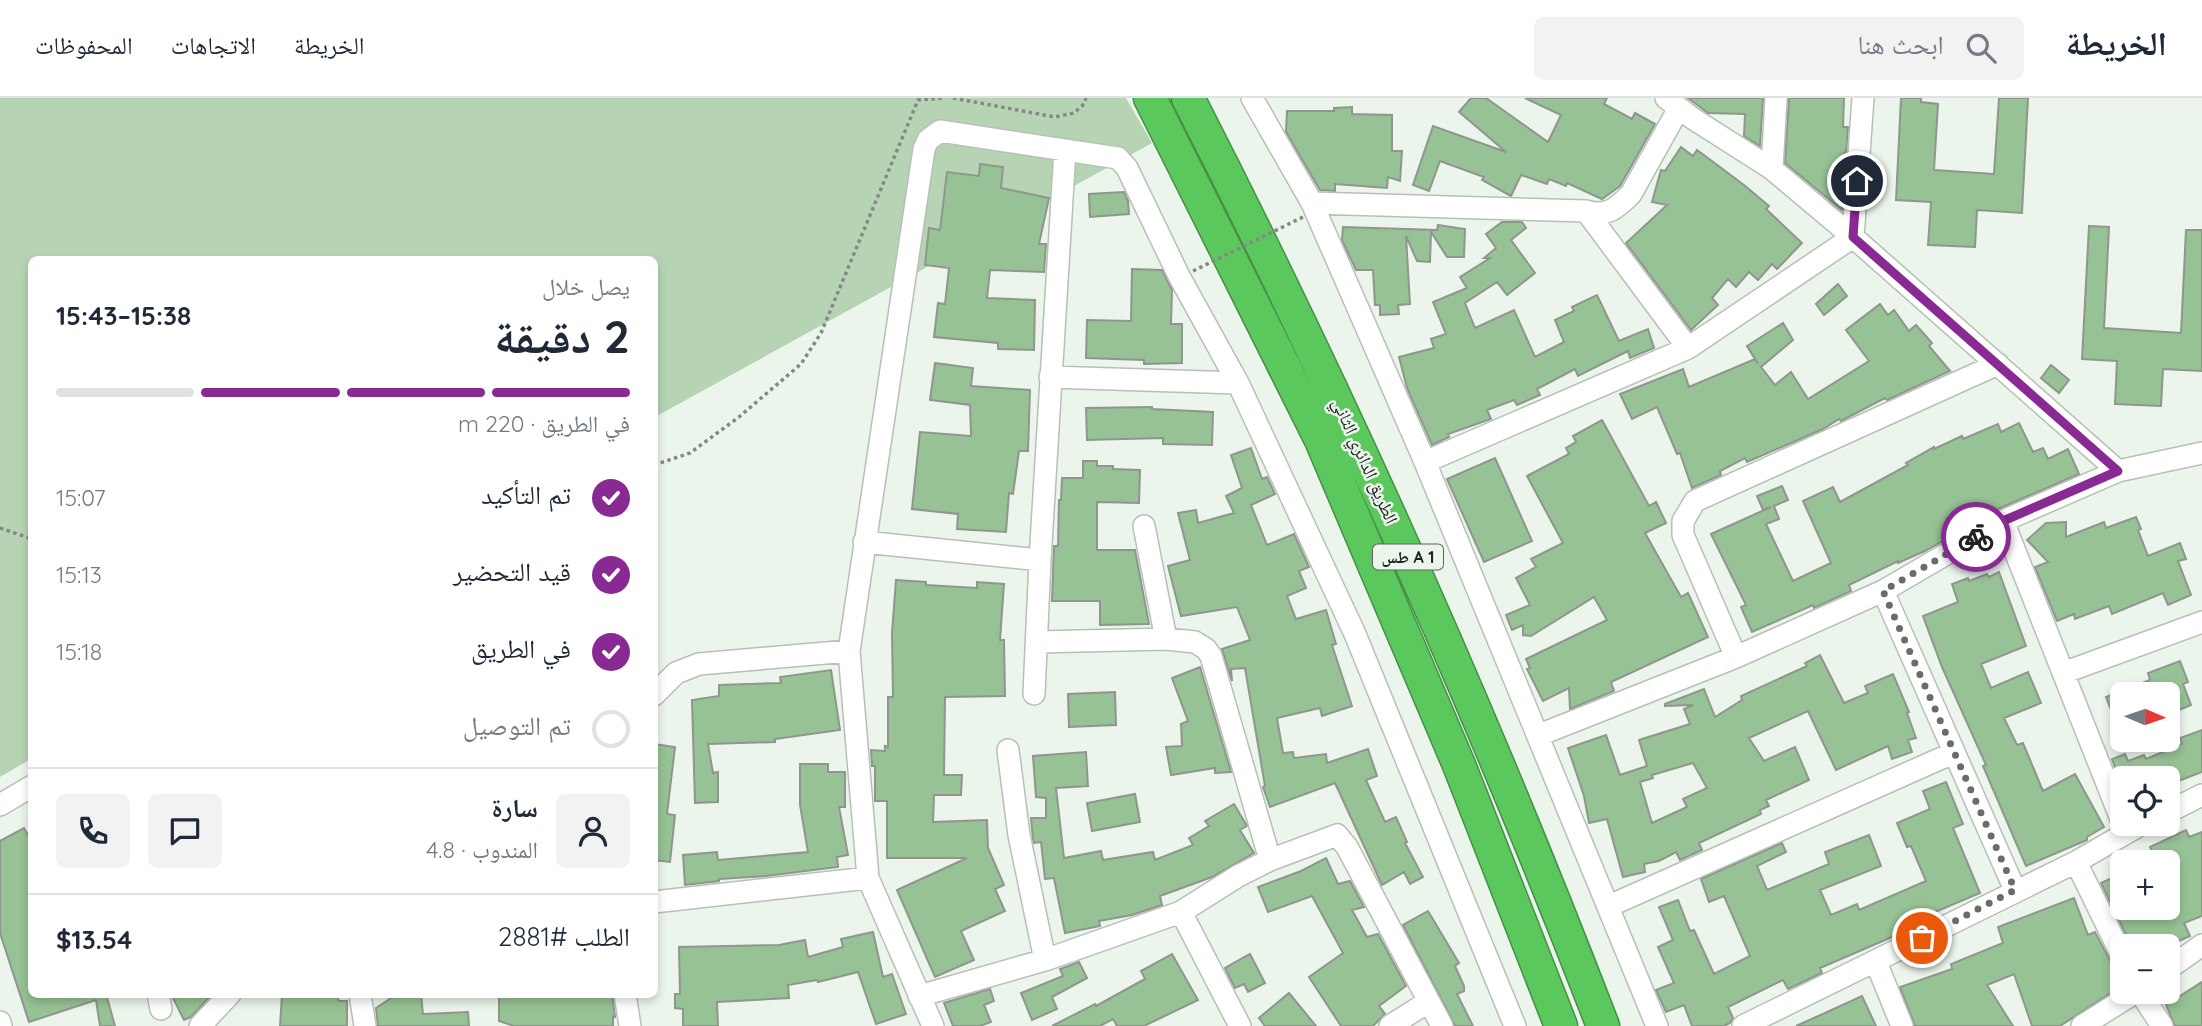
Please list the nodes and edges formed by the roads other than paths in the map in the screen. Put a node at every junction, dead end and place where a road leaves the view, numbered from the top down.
1 (1150, 98) edge
2 (1188, 98) edge
3 (1252, 98) edge
4 (1776, 98) edge
5 (1863, 98) edge
6 (1683, 105) edge
7 (1065, 150) junction
8 (1772, 169) junction
9 (1307, 210) junction
10 (1586, 211) junction
11 (1853, 237) junction
12 (1688, 348) junction
13 (1998, 364) junction
14 (1050, 377) junction
15 (1238, 383) junction
16 (2202, 453) edge
17 (1425, 462) junction
18 (2118, 471) junction
19 (2003, 521) junction
20 (1144, 526) dead end
21 (864, 542) junction
22 (1040, 559) junction
23 (1883, 591) junction
24 (2202, 622) edge
25 (1166, 639) junction
26 (1037, 642) junction
27 (849, 651) junction
28 (1736, 657) junction
29 (2063, 673) junction
30 (658, 691) edge
31 (1034, 694) dead end
32 (1539, 735) junction
33 (1009, 750) dead end
34 (1953, 753) junction
35 (2110, 784) edge
36 (28, 788) edge
37 (2202, 795) edge
38 (0, 804) edge
39 (2180, 806) edge
40 (2114, 836) edge
41 (1270, 860) junction
42 (2076, 862) junction
43 (868, 878) junction
44 (2015, 890) junction
45 (658, 902) edge
46 (1609, 906) junction
47 (1181, 912) junction
48 (2111, 934) edge
49 (2202, 945) edge
50 (1045, 960) junction
51 (2180, 961) edge
52 (1875, 962) junction
53 (919, 996) junction
54 (226, 998) edge
55 (361, 998) edge
56 (626, 998) edge
57 (1428, 1002) junction
58 (2118, 1004) edge
59 (2146, 1004) edge
60 (200, 1026) edge
61 (365, 1026) edge
62 (630, 1026) edge
63 (933, 1026) edge
64 (1240, 1026) edge
65 (1390, 1026) edge
66 (1442, 1026) edge
67 (1515, 1026) edge
68 (1561, 1026) edge
69 (1603, 1026) edge
70 (1657, 1026) edge
71 (1743, 1026) edge
72 (1902, 1026) edge
73 (2081, 1026) edge
74 (2162, 1026) edge

1 - 68 highway, الطريق الدائري الثاني / طس A 1
2 - 69 highway, الطريق الدائري الثاني / طس A 1
3 - 9 street
4 - 8 street
5 - 11 street
6 - 8 street
6 - 10 street
7 - 14 street
7 - 15 street
7 - 21 street
8 - 11 street
9 - 10 street
9 - 17 street
10 - 12 street
11 - 12 street
11 - 13 street
12 - 17 street
13 - 18 street
13 - 28 street
14 - 15 street
14 - 22 street
15 - 67 street
16 - 18 street
17 - 32 street
18 - 19 street
19 - 23 street
19 - 29 street
20 - 25 street
21 - 22 street
21 - 27 street
22 - 26 street
23 - 28 street
23 - 34 street
24 - 29 street
25 - 26 street
25 - 41 street
26 - 31 street
27 - 30 street
27 - 43 street
28 - 32 street
29 - 35 street
32 - 46 street
33 - 50 street
34 - 44 street
34 - 46 street
36 - 38 street
37 - 39 street
40 - 42 street
41 - 47 street
41 - 57 street
42 - 44 street
42 - 48 street
43 - 45 street
43 - 53 street
44 - 52 street
46 - 70 street
47 - 50 street
47 - 64 street
49 - 51 street
50 - 53 street
52 - 71 street
52 - 72 street
53 - 63 street
54 - 60 street
55 - 61 street
56 - 62 street
57 - 65 street
57 - 66 street
58 - 73 street
59 - 74 street

